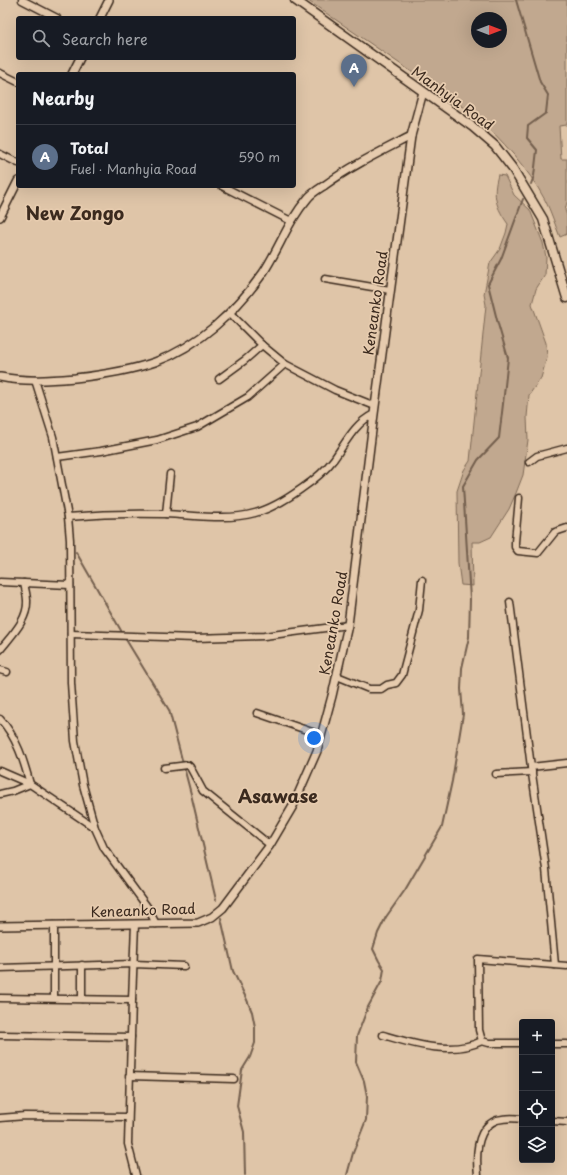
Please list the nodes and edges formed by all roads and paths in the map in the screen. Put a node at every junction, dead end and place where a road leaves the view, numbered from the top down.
1 (22, 0) edge
2 (108, 0) edge
3 (295, 0) edge
4 (53, 16) edge
5 (101, 16) edge
6 (79, 60) edge
7 (73, 72) edge
8 (0, 73) edge
9 (16, 81) edge
10 (423, 92) junction
11 (411, 136) junction
12 (0, 154) edge
13 (16, 162) edge
14 (16, 185) edge
15 (226, 188) edge
16 (0, 217) edge
17 (291, 221) junction
18 (325, 279) dead end
19 (390, 290) junction
20 (567, 298) edge
21 (230, 313) junction
22 (262, 345) junction
23 (285, 364) junction
24 (0, 377) edge
25 (219, 379) dead end
26 (35, 380) junction
27 (375, 406) junction
28 (374, 414) junction
29 (567, 448) edge
30 (57, 457) junction
31 (529, 462) dead end
32 (170, 474) dead end
33 (519, 498) dead end
34 (166, 514) junction
35 (68, 517) junction
36 (567, 528) edge
37 (422, 580) dead end
38 (0, 582) edge
39 (24, 583) junction
40 (70, 585) junction
41 (510, 602) dead end
42 (348, 625) junction
43 (71, 634) junction
44 (0, 650) edge
45 (0, 670) edge
46 (7, 672) dead end
47 (337, 676) junction
48 (257, 713) dead end
49 (0, 720) edge
50 (321, 735) junction
51 (567, 763) edge
52 (164, 768) dead end
53 (531, 770) junction
54 (0, 771) edge
55 (496, 774) dead end
56 (30, 784) junction
57 (0, 794) edge
58 (95, 828) junction
59 (270, 845) junction
60 (135, 924) junction
61 (156, 924) junction
62 (54, 925) junction
63 (0, 926) edge
64 (134, 964) junction
65 (54, 965) junction
66 (82, 965) junction
67 (555, 965) junction
68 (184, 966) dead end
69 (567, 966) edge
70 (0, 968) edge
71 (0, 998) edge
72 (54, 998) junction
73 (82, 1000) junction
74 (132, 1000) junction
75 (0, 1034) edge
76 (383, 1035) dead end
77 (131, 1037) junction
78 (482, 1041) junction
79 (519, 1043) edge
80 (555, 1044) edge
81 (567, 1044) edge
82 (129, 1076) junction
83 (234, 1079) dead end
84 (128, 1117) junction
85 (0, 1118) edge
86 (519, 1119) edge
87 (555, 1121) edge
88 (567, 1122) edge
89 (136, 1175) edge
90 (478, 1175) edge

1 - 4 street
2 - 5 street
3 - 10 main road, Manhyia Road
6 - 7 street
8 - 9 street
10 - 11 street, Keneanko Road
10 - 20 main road, Manhyia Road
11 - 17 street
11 - 19 street, Keneanko Road
12 - 13 street
14 - 16 street
15 - 17 street
17 - 21 street
18 - 19 street
19 - 27 street, Keneanko Road
21 - 22 street
21 - 26 street
22 - 23 street
22 - 25 street
23 - 27 street
23 - 30 street
24 - 26 street
26 - 30 street
27 - 28 street, Keneanko Road
28 - 34 street
28 - 42 street, Keneanko Road
29 - 31 street
30 - 35 street
32 - 34 street
33 - 36 street
34 - 35 street
35 - 40 street
37 - 47 street
38 - 39 street
39 - 40 street
39 - 44 street
40 - 43 street
41 - 53 street
42 - 43 street
42 - 47 street, Keneanko Road
43 - 58 street
45 - 46 street
47 - 50 street, Keneanko Road
48 - 50 street
49 - 56 street
50 - 59 street, Keneanko Road
51 - 53 street
52 - 59 street
53 - 55 street
53 - 67 street
54 - 56 street
56 - 57 street
56 - 58 street
58 - 61 street
59 - 61 street, Keneanko Road
60 - 61 street, Keneanko Road
60 - 62 street, Keneanko Road
60 - 64 street
62 - 63 street, Keneanko Road
62 - 65 street
64 - 66 street
64 - 68 street
64 - 74 street
65 - 66 street
65 - 70 street
65 - 72 street
66 - 73 street
67 - 69 street
67 - 78 street
71 - 72 street
72 - 73 street
73 - 74 street
74 - 77 street
75 - 77 street
76 - 78 street
77 - 82 street
78 - 79 street
80 - 81 street
82 - 83 street
82 - 84 street
84 - 85 street
84 - 89 street
86 - 90 street
87 - 88 street

